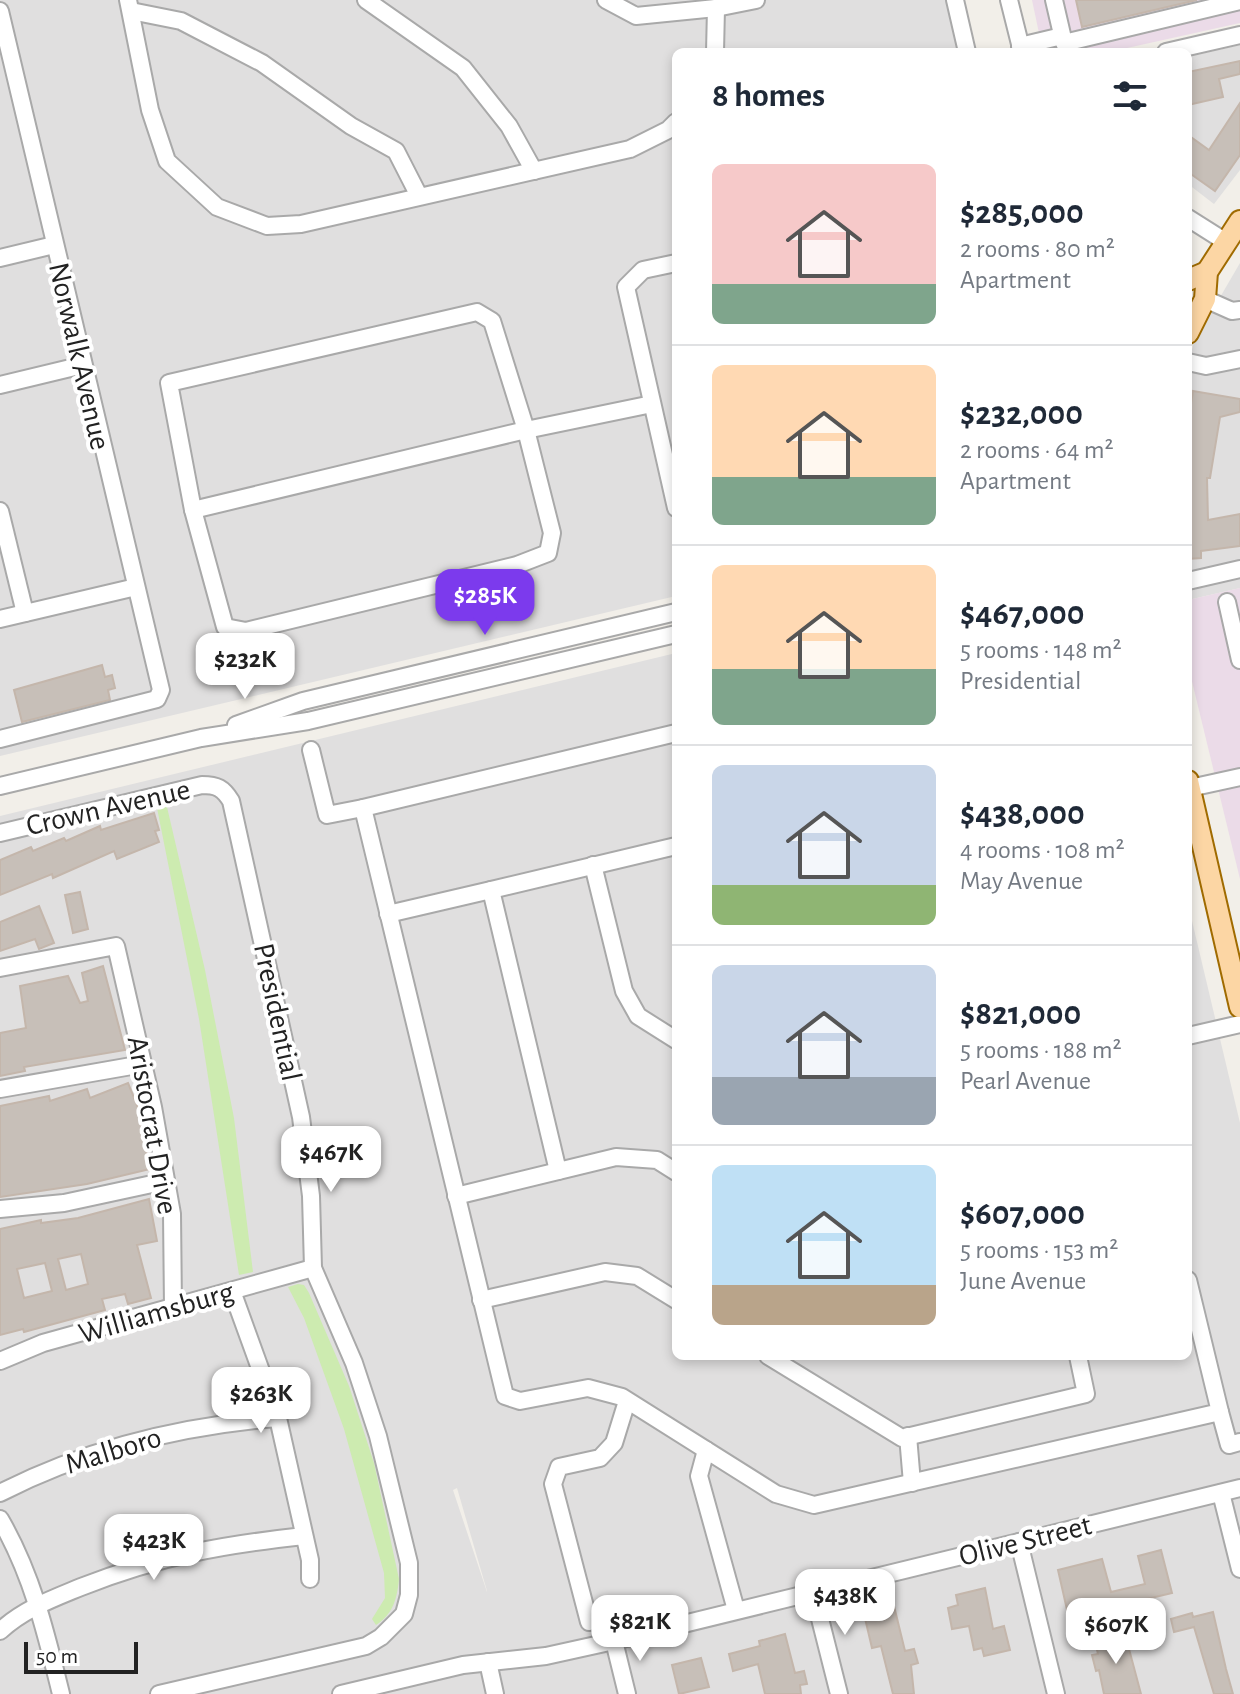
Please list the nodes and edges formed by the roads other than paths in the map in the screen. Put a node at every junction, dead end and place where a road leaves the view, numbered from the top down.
1 (366, 0) edge
2 (606, 0) edge
3 (756, 0) edge
4 (955, 0) edge
5 (1009, 0) edge
6 (1054, 0) edge
7 (1240, 1) edge
8 (130, 6) edge
9 (716, 8) junction
10 (0, 11) edge
11 (1240, 35) edge
12 (1062, 36) junction
13 (715, 48) edge
14 (966, 48) edge
15 (1021, 48) edge
16 (1024, 48) edge
17 (1183, 48) edge
18 (672, 126) edge
19 (534, 171) junction
20 (419, 196) junction
21 (1192, 221) edge
22 (1240, 221) edge
23 (1226, 242) junction
24 (54, 245) junction
25 (0, 258) edge
26 (672, 264) edge
27 (1198, 276) edge
28 (1205, 299) junction
29 (1240, 310) edge
30 (1192, 325) edge
31 (1240, 359) edge
32 (1192, 363) edge
33 (83, 365) junction
34 (0, 385) edge
35 (652, 404) junction
36 (526, 430) junction
37 (672, 491) edge
38 (193, 510) junction
39 (0, 511) edge
40 (1240, 569) edge
41 (1192, 580) edge
42 (136, 587) junction
43 (1227, 602) dead end
44 (25, 613) junction
45 (672, 613) edge
46 (0, 619) edge
47 (672, 635) edge
48 (1240, 660) edge
49 (672, 735) edge
50 (201, 738) junction
51 (0, 739) edge
52 (311, 750) dead end
53 (1240, 777) edge
54 (216, 785) joint
55 (1192, 785) edge
56 (0, 786) edge
57 (1192, 797) edge
58 (363, 808) junction
59 (0, 833) edge
60 (672, 847) edge
61 (593, 865) junction
62 (491, 890) junction
63 (388, 914) junction
64 (1235, 964) edge
65 (0, 968) edge
66 (1240, 1003) edge
67 (1240, 1024) edge
68 (1192, 1035) edge
69 (672, 1037) edge
70 (143, 1064) junction
71 (0, 1089) edge
72 (672, 1169) edge
73 (558, 1171) junction
74 (166, 1181) junction
75 (456, 1196) junction
76 (0, 1209) edge
77 (313, 1268) junction
78 (232, 1291) junction
79 (1192, 1296) edge
80 (672, 1298) edge
81 (481, 1300) junction
82 (173, 1307) junction
83 (775, 1360) edge
84 (1079, 1360) edge
85 (0, 1361) edge
86 (627, 1401) junction
87 (1220, 1412) junction
88 (278, 1418) junction
89 (908, 1436) junction
90 (1240, 1442) edge
91 (706, 1450) junction
92 (912, 1483) junction
93 (1240, 1488) edge
94 (0, 1493) edge
95 (1221, 1493) junction
96 (0, 1519) edge
97 (304, 1536) junction
98 (1019, 1542) junction
99 (1240, 1569) edge
100 (310, 1579) dead end
101 (813, 1591) junction
102 (38, 1605) junction
103 (736, 1610) junction
104 (589, 1622) dead end
105 (0, 1631) edge
106 (614, 1641) junction
107 (488, 1662) junction
108 (61, 1694) edge
109 (159, 1694) edge
110 (341, 1694) edge
111 (495, 1694) edge
112 (627, 1694) edge
113 (839, 1694) edge
114 (1056, 1694) edge

1 - 19 street
2 - 9 street
3 - 9 street
4 - 14 street
5 - 15 street
6 - 12 street
7 - 12 street
8 - 20 street
8 - 20 street
9 - 13 street
10 - 24 street, Norwalk Avenue
11 - 17 street
12 - 16 street
18 - 19 street
19 - 20 street
21 - 23 street
22 - 23 main road
23 - 27 main road
24 - 25 street
24 - 33 street, Norwalk Avenue
26 - 35 street
27 - 28 main road
28 - 29 street
28 - 30 main road
31 - 32 street
33 - 34 street
33 - 42 street, Norwalk Avenue
35 - 36 street
35 - 37 street
36 - 38 street
36 - 38 street
36 - 38 street
39 - 44 street
40 - 41 street
42 - 44 street
42 - 51 street, Norwalk Avenue
43 - 48 street
44 - 46 street
45 - 50 street
47 - 50 street
49 - 58 street
50 - 56 street
52 - 58 street
53 - 55 street
54 - 59 street, Crown Avenue
54 - 77 street, Presidential
57 - 64 main road
58 - 63 street
60 - 61 street
61 - 62 street
61 - 69 street
62 - 63 street
62 - 73 street
63 - 75 street
64 - 66 main road
65 - 70 street, Aristocrat Drive
67 - 68 street
70 - 71 street
70 - 74 street, Aristocrat Drive
72 - 73 street
73 - 75 street
74 - 76 street
74 - 82 street, Aristocrat Drive
75 - 81 street
77 - 78 street, Williamsburg
77 - 109 street, Presidential
78 - 82 street, Williamsburg
78 - 88 street
79 - 87 street
80 - 81 street
81 - 86 street
82 - 85 street, Williamsburg
83 - 89 street
84 - 89 street
86 - 91 street
86 - 104 street
87 - 90 street
87 - 92 street
88 - 94 street, Malboro
88 - 97 street
89 - 92 street
91 - 92 street
91 - 103 street
93 - 95 street, Olive Street
95 - 98 street, Olive Street
95 - 99 street
96 - 102 street
97 - 100 street
97 - 102 street
98 - 101 street, Olive Street
98 - 114 street
101 - 103 street, Olive Street
101 - 113 street
102 - 105 street
102 - 108 street
103 - 106 street, Olive Street
106 - 107 street, Olive Street
106 - 112 street
107 - 110 street, Olive Street
107 - 111 street

